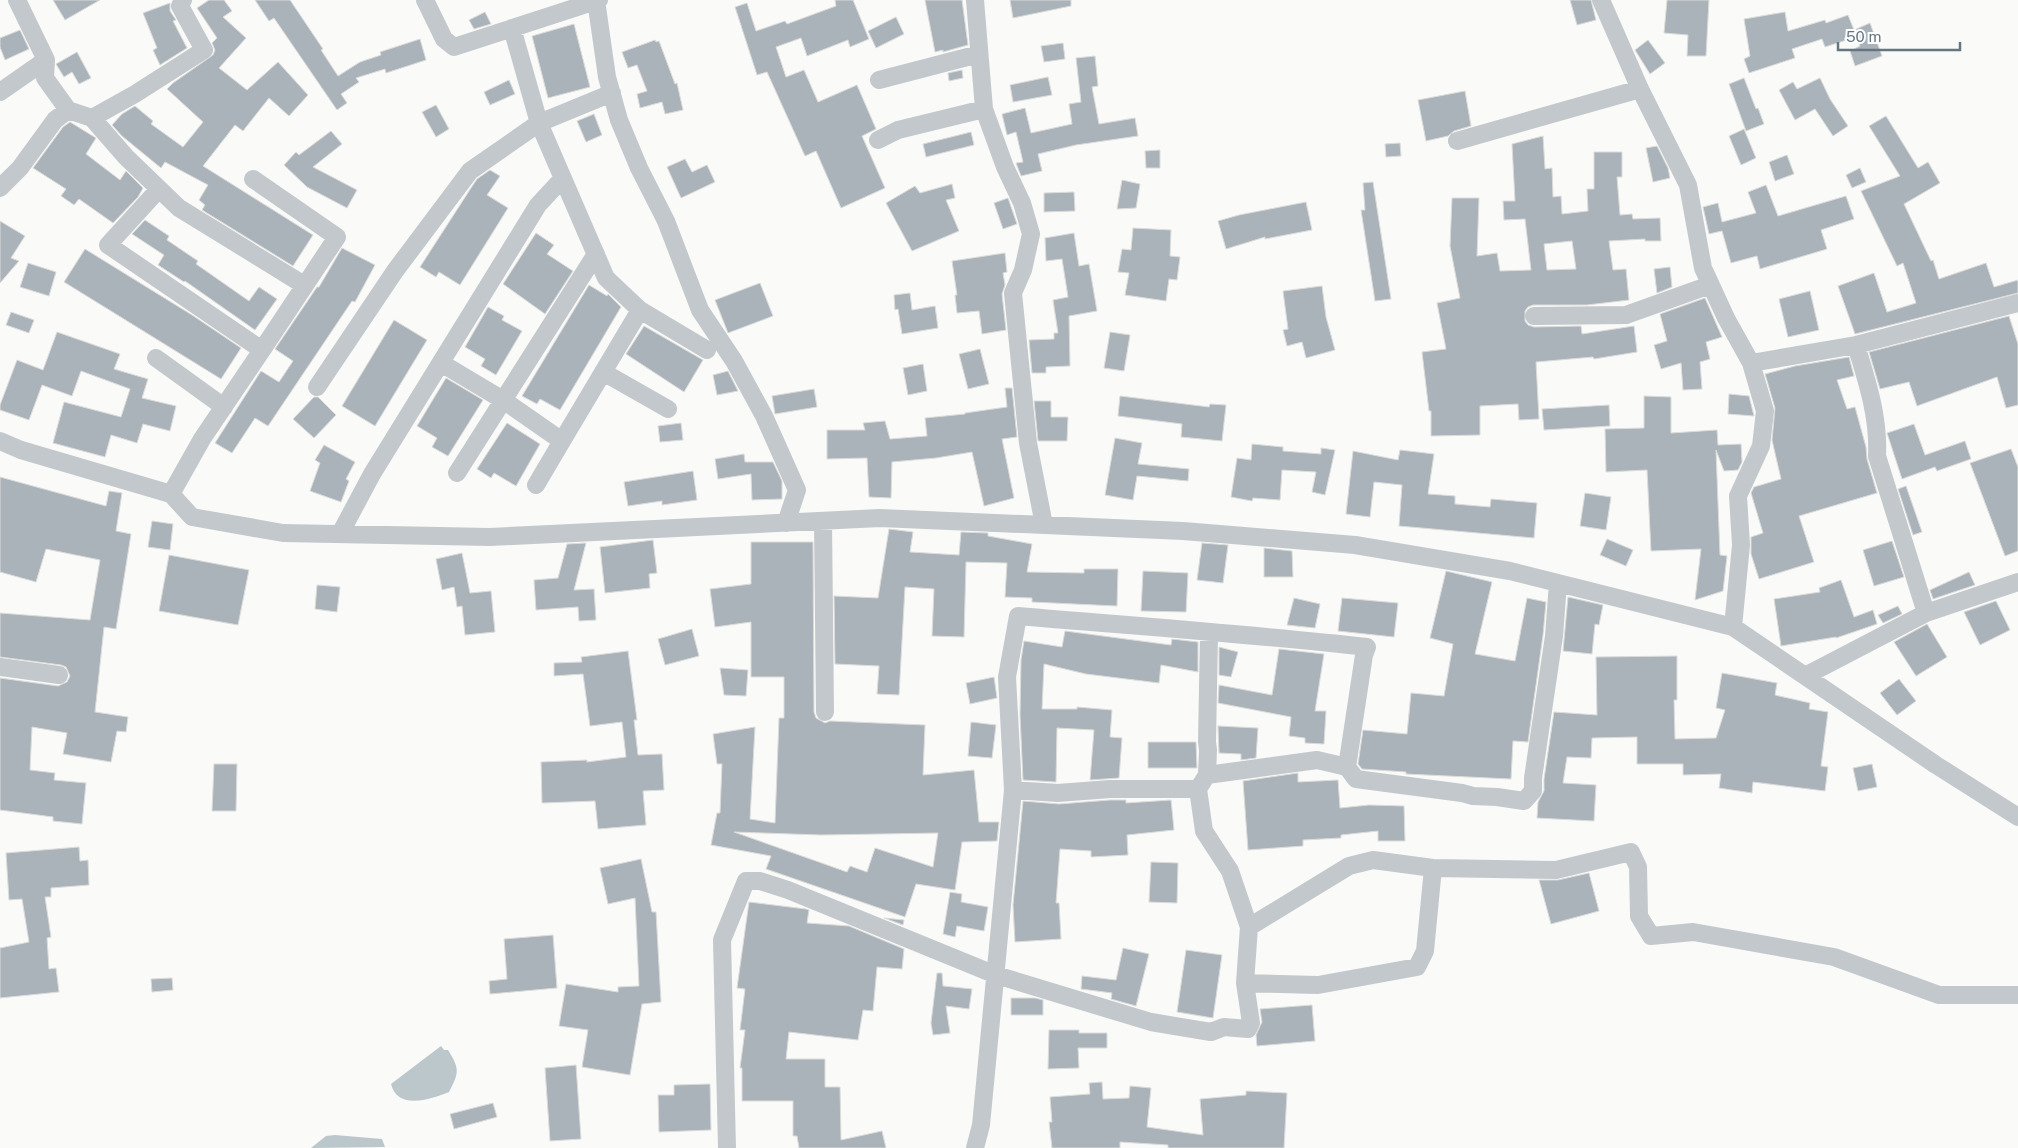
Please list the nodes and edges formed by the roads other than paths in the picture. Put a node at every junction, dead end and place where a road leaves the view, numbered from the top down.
1 (17, 0) edge
2 (183, 0) edge
3 (425, 0) edge
4 (597, 0) edge
5 (975, 0) edge
6 (1601, 0) edge
7 (512, 28) junction
8 (979, 54) junction
9 (46, 60) junction
10 (878, 80) dead end
11 (1640, 89) junction
12 (0, 92) edge
13 (612, 93) junction
14 (984, 108) junction
15 (68, 110) junction
16 (92, 118) junction
17 (538, 123) junction
18 (878, 140) dead end
19 (1457, 141) dead end
20 (563, 178) junction
21 (253, 179) dead end
22 (0, 188) edge
23 (159, 189) junction
24 (596, 254) junction
25 (304, 285) junction
26 (1710, 285) junction
27 (2018, 303) edge
28 (640, 310) junction
29 (1534, 316) dead end
30 (1856, 345) junction
31 (262, 350) junction
32 (707, 350) dead end
33 (156, 358) dead end
34 (440, 363) junction
35 (1751, 363) junction
36 (603, 372) junction
37 (317, 387) dead end
38 (503, 400) junction
39 (224, 406) junction
40 (668, 409) dead end
41 (562, 440) junction
42 (0, 441) edge
43 (457, 473) dead end
44 (536, 485) dead end
45 (171, 494) junction
46 (823, 521) junction
47 (786, 523) junction
48 (1044, 525) junction
49 (340, 534) junction
50 (2018, 582) edge
51 (1558, 583) junction
52 (1926, 613) junction
53 (1733, 627) junction
54 (1209, 633) junction
55 (0, 667) edge
56 (58, 675) dead end
57 (1806, 676) junction
58 (825, 712) dead end
59 (1347, 768) junction
60 (1202, 782) junction
61 (1013, 790) junction
62 (2018, 817) edge
63 (1433, 868) junction
64 (1249, 926) junction
65 (996, 975) junction
66 (1245, 983) junction
67 (2018, 996) edge
68 (727, 1148) edge
69 (976, 1148) edge

1 - 9 street
2 - 16 street
3 - 7 street
4 - 7 street
4 - 13 street
5 - 8 street
6 - 11 street
7 - 17 street
8 - 10 street
8 - 14 street
9 - 12 street
9 - 15 street
11 - 19 street
11 - 26 street
13 - 17 street
13 - 47 street
14 - 18 street
14 - 48 street
15 - 16 street
15 - 22 street
16 - 23 street
17 - 20 street
17 - 37 street
20 - 24 street
20 - 34 street
21 - 25 street
23 - 25 street
23 - 31 street
24 - 28 street
24 - 38 street
25 - 31 street
26 - 29 street
26 - 35 street
27 - 30 street
28 - 32 street
28 - 36 street
30 - 35 street
30 - 52 street
31 - 39 street
33 - 39 street
34 - 38 street
34 - 49 street
35 - 53 street
36 - 40 street
36 - 41 street
38 - 41 street
38 - 43 street
39 - 45 street
41 - 44 street
42 - 45 street
45 - 49 street
46 - 47 street
46 - 48 street
46 - 58 street
47 - 49 street
48 - 51 street
50 - 52 street
51 - 53 street
51 - 59 street
52 - 57 street
53 - 57 street
54 - 59 street
54 - 60 street
54 - 61 street
55 - 56 street
57 - 62 street
59 - 60 street
60 - 61 street
60 - 64 street
61 - 65 street
63 - 64 street
63 - 66 street
63 - 67 street
64 - 66 street
65 - 66 street
65 - 68 street
65 - 69 street

